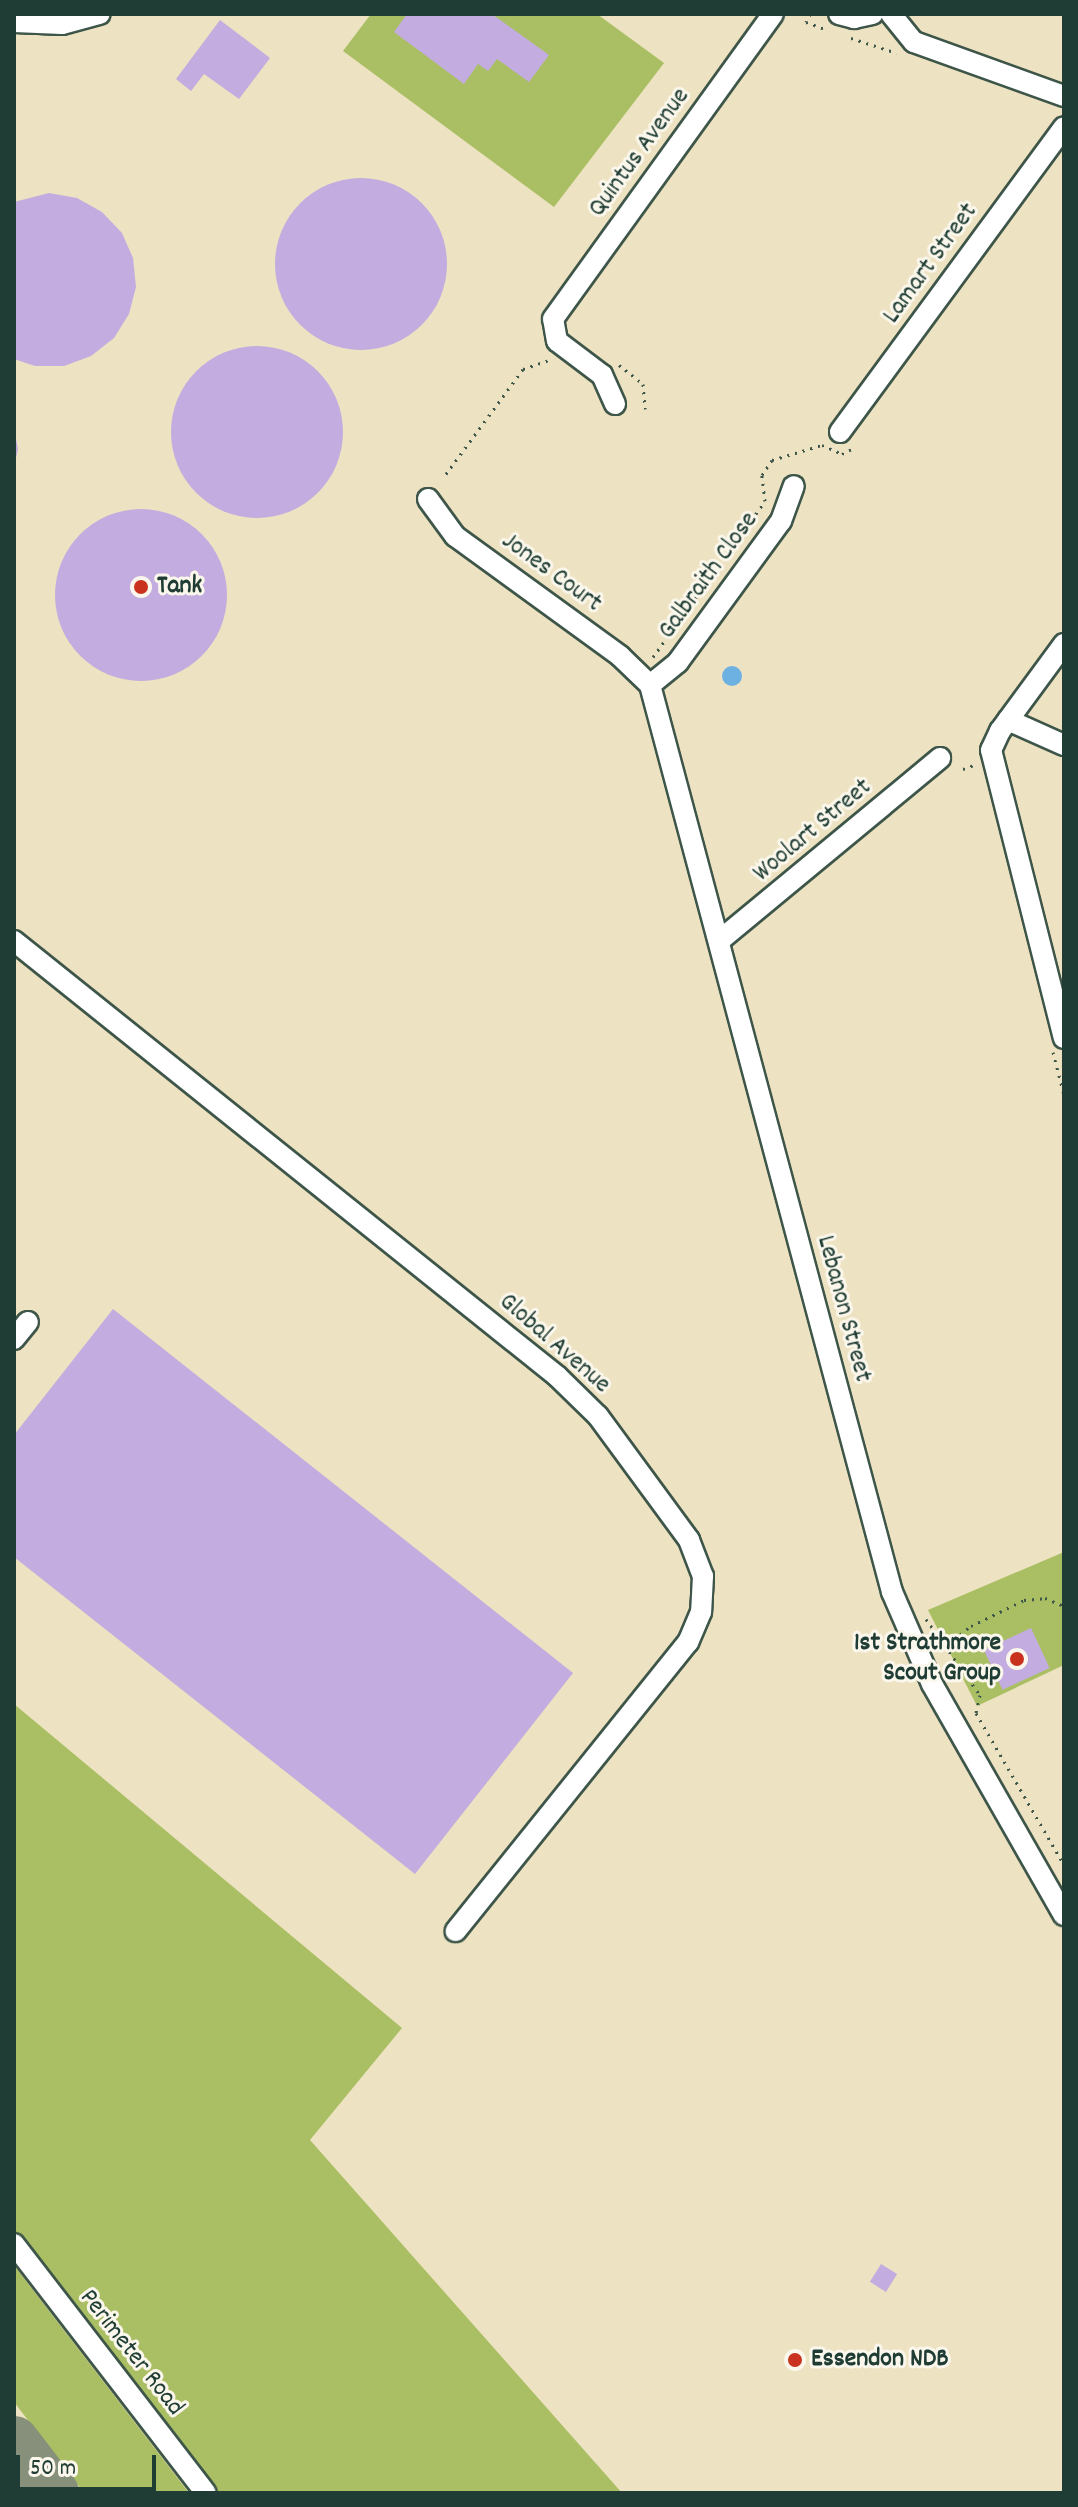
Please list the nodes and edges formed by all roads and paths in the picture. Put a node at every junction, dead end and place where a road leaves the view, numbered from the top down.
1 (100, 14) edge
2 (773, 14) edge
3 (839, 14) edge
4 (873, 14) edge
5 (891, 14) edge
6 (14, 22) edge
7 (1064, 96) edge
8 (1064, 127) edge
9 (561, 346) junction
10 (611, 359) dead end
11 (615, 404) dead end
12 (645, 409) dead end
13 (849, 437) joint
14 (446, 474) dead end
15 (794, 486) dead end
16 (428, 499) dead end
17 (1064, 644) edge
18 (657, 680) junction
19 (1008, 720) junction
20 (1064, 745) edge
21 (940, 758) dead end
22 (977, 764) dead end
23 (963, 769) dead end
24 (719, 941) junction
25 (16, 942) edge
26 (1064, 1038) edge
27 (28, 1322) dead end
28 (14, 1339) edge
29 (1064, 1606) edge
30 (922, 1614) dead end
31 (948, 1645) junction
32 (1064, 1865) edge
33 (1064, 1915) edge
34 (456, 1931) dead end
35 (14, 2244) edge
36 (206, 2493) edge

1 - 6 street
2 - 9 street, Quintus Avenue
3 - 4 street
5 - 7 street
8 - 13 street, Lamart Street
9 - 11 street
9 - 14 path
10 - 12 path
13 - 18 path
15 - 18 street, Galbraith Close
16 - 18 street, Jones Court
17 - 19 street
18 - 24 street, Lebanon Street
19 - 20 street
19 - 26 street
21 - 24 street, Woolart Street
22 - 23 path
24 - 33 street, Lebanon Street
25 - 34 street, Global Avenue
27 - 28 street
29 - 31 path
30 - 31 path
31 - 32 path
35 - 36 street, Perimeter Road

